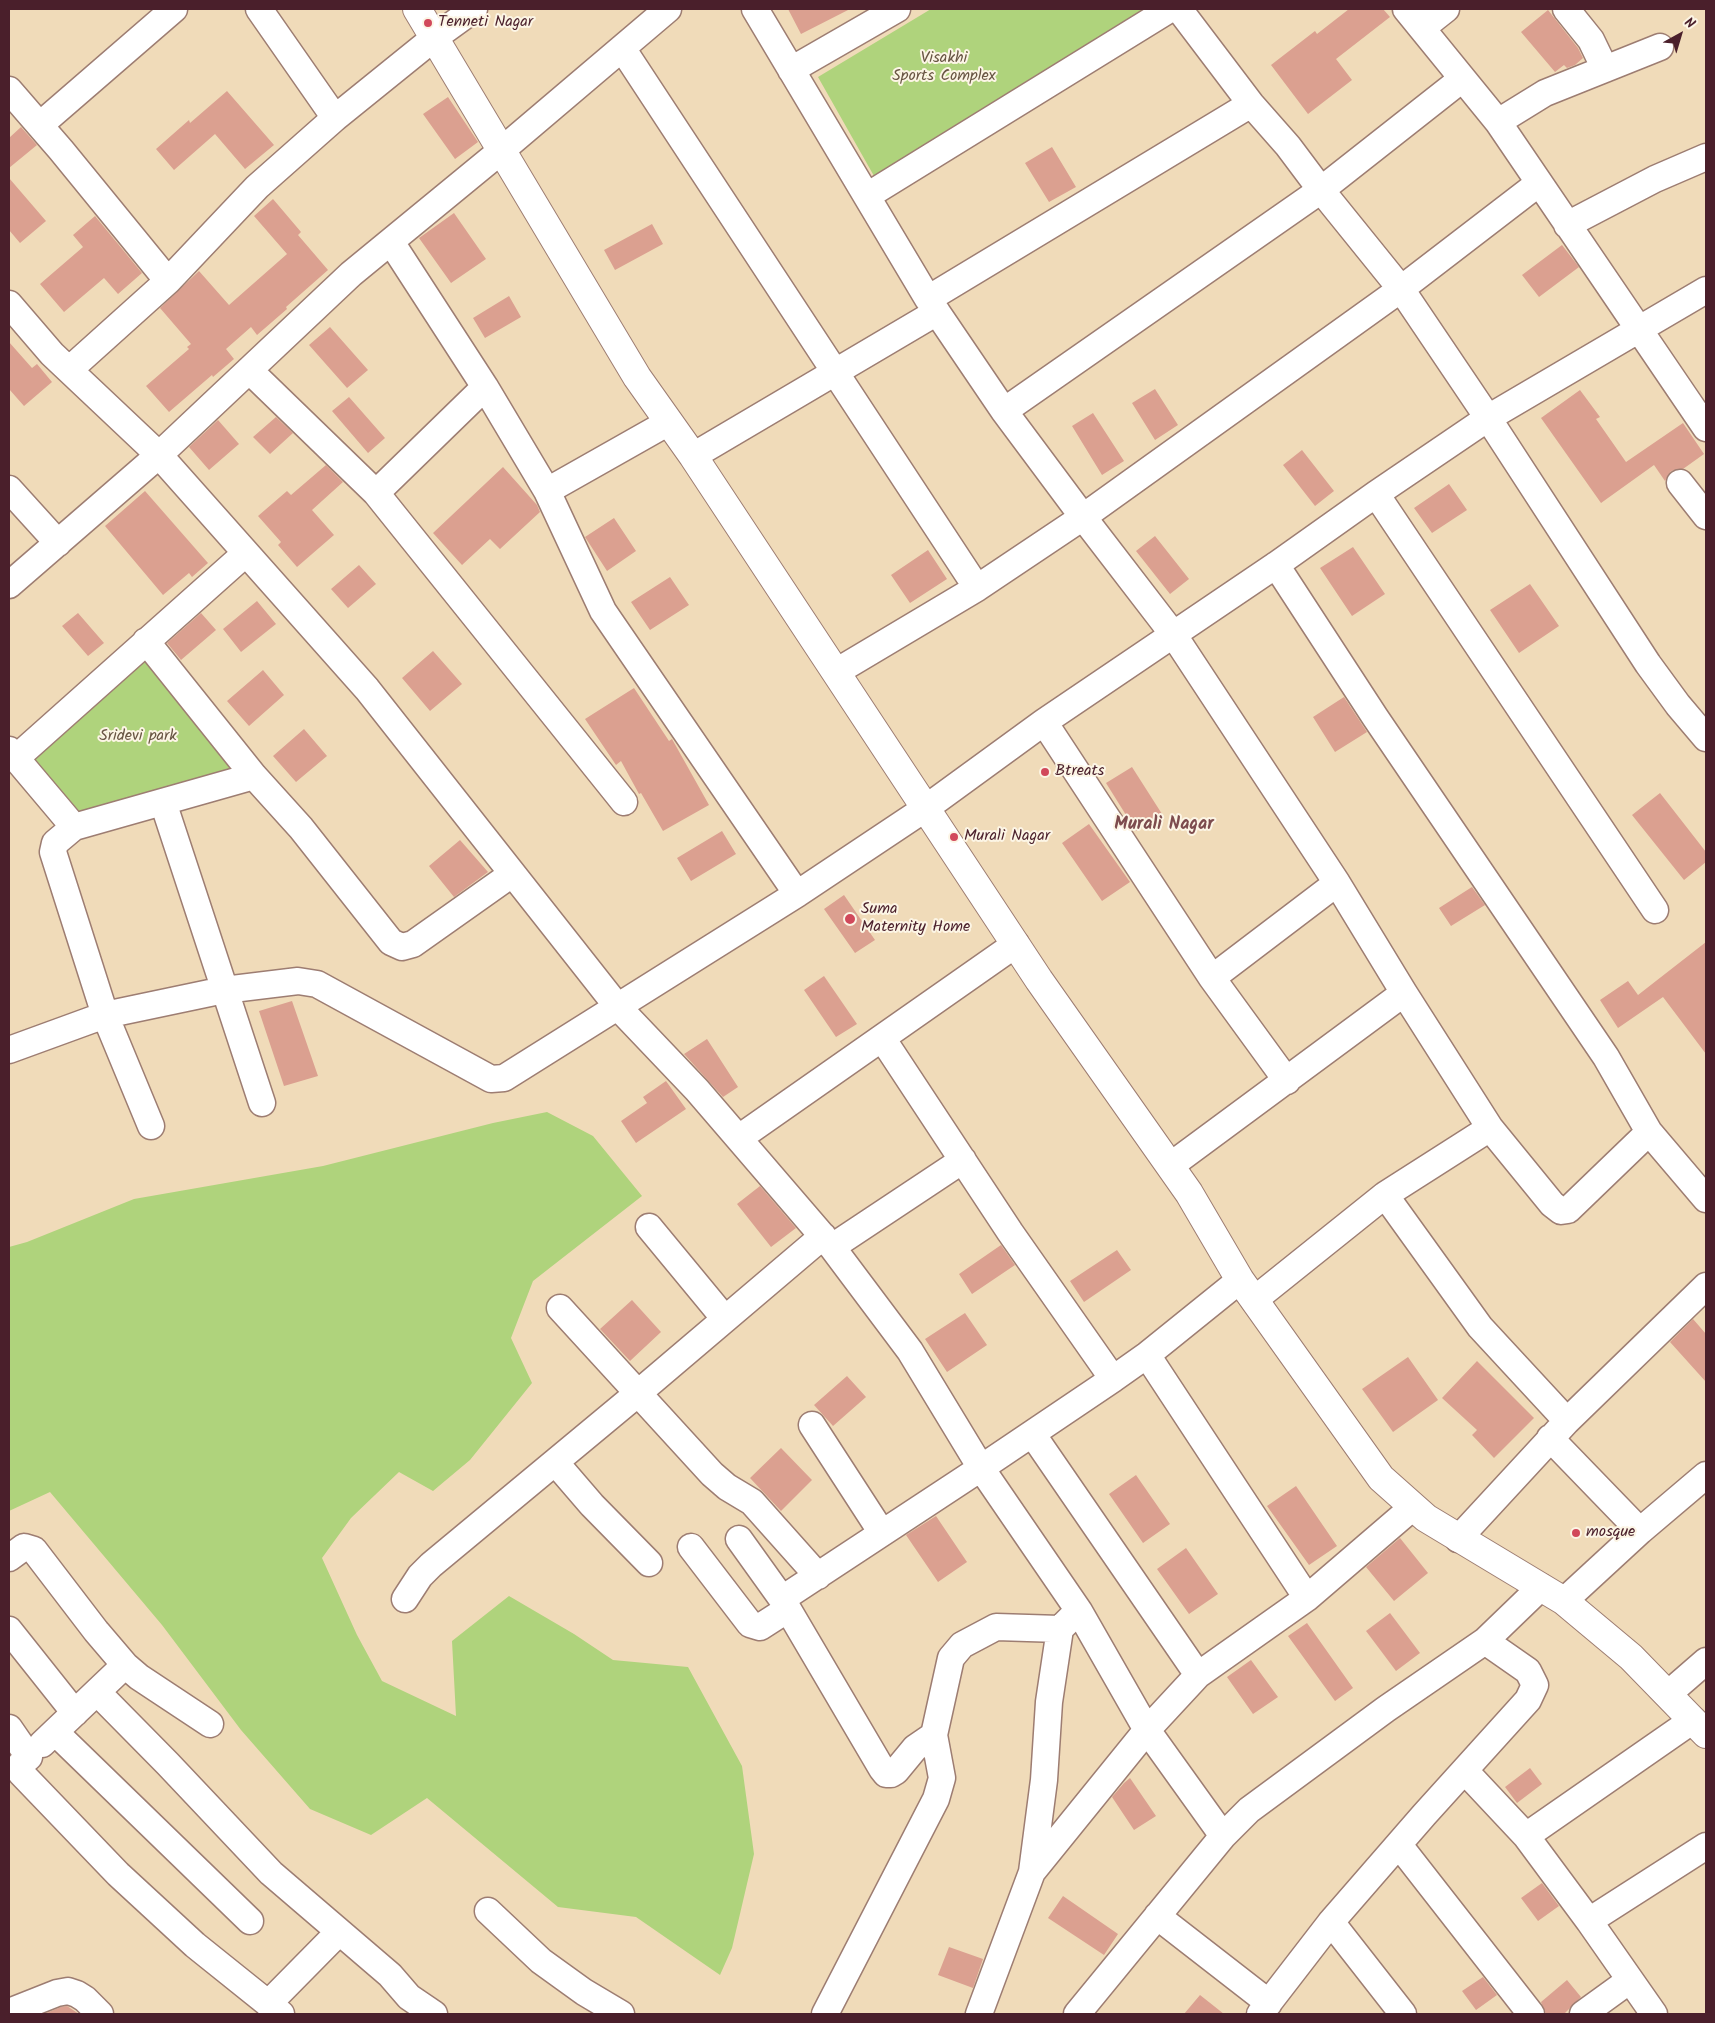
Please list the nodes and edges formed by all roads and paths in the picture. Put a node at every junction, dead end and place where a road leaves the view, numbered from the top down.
1 (174, 9) edge
2 (259, 9) edge
3 (417, 9) edge
4 (474, 9) edge
5 (668, 9) edge
6 (755, 9) edge
7 (897, 9) edge
8 (1170, 9) edge
9 (1179, 9) edge
10 (1446, 9) edge
11 (1566, 9) edge
12 (1414, 18) edge
13 (434, 38) junction
14 (1660, 47) dead end
15 (622, 48) junction
16 (1605, 69) junction
17 (791, 70) junction
18 (1462, 79) junction
19 (9, 90) edge
20 (1252, 104) junction
21 (335, 118) junction
22 (1498, 122) junction
23 (40, 125) junction
24 (502, 150) junction
25 (1706, 157) edge
26 (1539, 183) junction
27 (1321, 190) junction
28 (867, 196) junction
29 (1568, 225) junction
30 (390, 242) junction
31 (168, 280) junction
32 (1401, 289) junction
33 (1706, 290) edge
34 (9, 304) edge
35 (933, 305) junction
36 (1639, 329) junction
37 (69, 370) junction
38 (249, 370) junction
39 (835, 372) junction
40 (485, 387) junction
41 (1004, 411) junction
42 (1488, 418) junction
43 (669, 422) junction
44 (1706, 428) edge
45 (159, 455) junction
46 (693, 456) junction
47 (1680, 483) dead end
48 (9, 488) edge
49 (547, 491) junction
50 (376, 493) junction
51 (1376, 494) junction
52 (1706, 516) edge
53 (1083, 518) junction
54 (58, 543) junction
55 (246, 553) junction
56 (1276, 565) junction
57 (9, 586) edge
58 (977, 588) junction
59 (1172, 634) junction
60 (146, 640) junction
61 (836, 672) junction
62 (1044, 722) junction
63 (1706, 738) edge
64 (12, 754) edge
65 (254, 776) junction
66 (163, 802) junction
67 (624, 802) dead end
68 (926, 808) junction
69 (74, 827) junction
70 (512, 874) junction
71 (1337, 883) junction
72 (797, 894) junction
73 (1655, 910) dead end
74 (1016, 944) junction
75 (1212, 978) junction
76 (224, 990) junction
77 (1404, 993) junction
78 (617, 1006) junction
79 (105, 1015) junction
80 (882, 1038) junction
81 (9, 1048) edge
82 (1287, 1081) junction
83 (262, 1103) dead end
84 (152, 1126) dead end
85 (1490, 1128) junction
86 (1649, 1132) junction
87 (739, 1138) junction
88 (963, 1160) junction
89 (1170, 1166) junction
90 (1385, 1195) junction
91 (1706, 1200) edge
92 (649, 1227) dead end
93 (827, 1242) junction
94 (1706, 1286) edge
95 (1247, 1290) junction
96 (560, 1308) dead end
97 (725, 1319) junction
98 (1147, 1355) junction
99 (1113, 1379) junction
100 (637, 1394) junction
101 (812, 1425) dead end
102 (1559, 1429) junction
103 (1033, 1435) junction
104 (555, 1462) junction
105 (981, 1468) junction
106 (1706, 1475) edge
107 (1413, 1507) junction
108 (1640, 1531) junction
109 (882, 1533) junction
110 (739, 1539) dead end
111 (1458, 1539) junction
112 (691, 1546) dead end
113 (9, 1558) edge
114 (648, 1563) dead end
115 (818, 1576) junction
116 (1541, 1587) junction
117 (1307, 1598) junction
118 (405, 1600) dead end
119 (1564, 1601) junction
120 (785, 1604) junction
121 (1078, 1611) junction
122 (1060, 1629) junction
123 (9, 1630) edge
124 (1485, 1641) junction
125 (1706, 1661) edge
126 (125, 1665) junction
127 (1198, 1675) junction
128 (96, 1692) junction
129 (1668, 1694) junction
130 (75, 1713) junction
131 (210, 1724) dead end
132 (1700, 1727) edge
133 (9, 1728) edge
134 (1146, 1730) junction
135 (55, 1732) junction
136 (934, 1735) junction
137 (29, 1757) junction
138 (1465, 1771) junction
139 (1223, 1836) junction
140 (1526, 1836) junction
141 (1399, 1845) junction
142 (1706, 1846) edge
143 (1032, 1872) junction
144 (488, 1911) dead end
145 (1157, 1916) junction
146 (250, 1921) dead end
147 (1589, 1921) junction
148 (1331, 1922) junction
149 (339, 1932) junction
150 (1630, 1980) junction
151 (274, 2009) edge
152 (1265, 2009) edge
153 (9, 2012) edge
154 (100, 2014) edge
155 (434, 2014) edge
156 (621, 2014) edge
157 (826, 2014) edge
158 (979, 2014) edge
159 (1077, 2014) edge
160 (1403, 2014) edge
161 (1531, 2014) edge
162 (1583, 2014) edge
163 (1654, 2014) edge

1 - 23 street
2 - 21 street
3 - 13 main road
4 - 13 street
5 - 15 street
6 - 17 street
7 - 17 street
8 - 28 street
9 - 20 street
10 - 12 street
11 - 16 street
12 - 18 street
13 - 21 street
13 - 24 main road
14 - 16 street
15 - 24 street
15 - 39 street
16 - 22 street
17 - 28 street
18 - 22 street
18 - 27 street
19 - 23 street
20 - 27 street
20 - 35 street
21 - 31 street
22 - 26 street
23 - 31 street
24 - 30 street
24 - 43 main road
25 - 29 street
26 - 29 street
26 - 32 street
27 - 32 street
27 - 41 street
28 - 35 street
29 - 36 street
30 - 38 street
30 - 40 street
31 - 37 street
32 - 42 street
32 - 53 street
33 - 36 street
34 - 37 street
35 - 39 street
35 - 41 street
36 - 42 street
36 - 44 street
37 - 45 street
38 - 45 street
38 - 50 street
39 - 46 street
39 - 58 street
40 - 49 street
40 - 50 street
41 - 53 street
42 - 51 street
42 - 63 street
43 - 46 main road
43 - 49 street
45 - 54 street
45 - 55 street
46 - 61 main road
47 - 52 street
48 - 54 street
49 - 72 street
50 - 67 street
51 - 56 street
51 - 73 street
53 - 58 street
53 - 59 street
54 - 57 street
55 - 60 street
55 - 70 street
56 - 59 street
56 - 86 street
58 - 61 street
59 - 62 street
59 - 71 street
60 - 64 street
60 - 65 street
61 - 68 main road
62 - 68 street
62 - 75 street
64 - 69 street
65 - 66 street
65 - 70 street
66 - 69 street
66 - 76 street
68 - 72 street
68 - 74 main road
69 - 79 street
70 - 78 street
71 - 75 street
71 - 77 street
72 - 78 street
74 - 80 street
74 - 89 main road
75 - 82 street
76 - 78 street
76 - 79 street
76 - 83 street
77 - 82 street
77 - 85 street
78 - 87 street
79 - 81 street
79 - 84 street
80 - 87 street
80 - 88 street
82 - 89 street
85 - 86 street
85 - 90 street
86 - 91 street
87 - 93 street
88 - 93 street
88 - 99 street
89 - 95 main road
90 - 95 street
90 - 102 street
92 - 97 street
93 - 97 street
93 - 105 street
94 - 102 street
95 - 98 street
95 - 107 main road
96 - 100 street
97 - 100 street
98 - 99 street
98 - 117 street
99 - 103 street
100 - 104 street
100 - 115 street
101 - 109 street
102 - 108 street
102 - 111 street
103 - 105 street
103 - 127 street
104 - 114 street
104 - 118 street
105 - 109 street
105 - 121 street
106 - 108 street
107 - 111 main road
107 - 117 street
108 - 119 street
109 - 115 street
110 - 120 street
111 - 116 main road
112 - 120 street
113 - 126 street
115 - 120 street
116 - 119 main road
116 - 124 street
117 - 127 street
119 - 129 main road
120 - 136 street
121 - 122 street
121 - 134 street
122 - 136 street
122 - 143 street
123 - 130 street
124 - 138 street
124 - 139 street
125 - 129 street
126 - 128 street
126 - 131 street
127 - 134 street
128 - 130 street
128 - 149 street
129 - 132 main road
130 - 135 street
132 - 140 street
133 - 137 street
134 - 139 street
134 - 143 street
135 - 137 street
135 - 146 street
136 - 157 street
137 - 151 street
138 - 140 street
138 - 141 street
139 - 145 street
140 - 147 street
141 - 148 street
141 - 161 street
142 - 147 street
143 - 158 street
144 - 156 street
145 - 152 street
145 - 159 street
147 - 150 street
148 - 152 street
148 - 160 street
149 - 151 street
149 - 155 street
150 - 162 street
150 - 163 street
153 - 154 street

